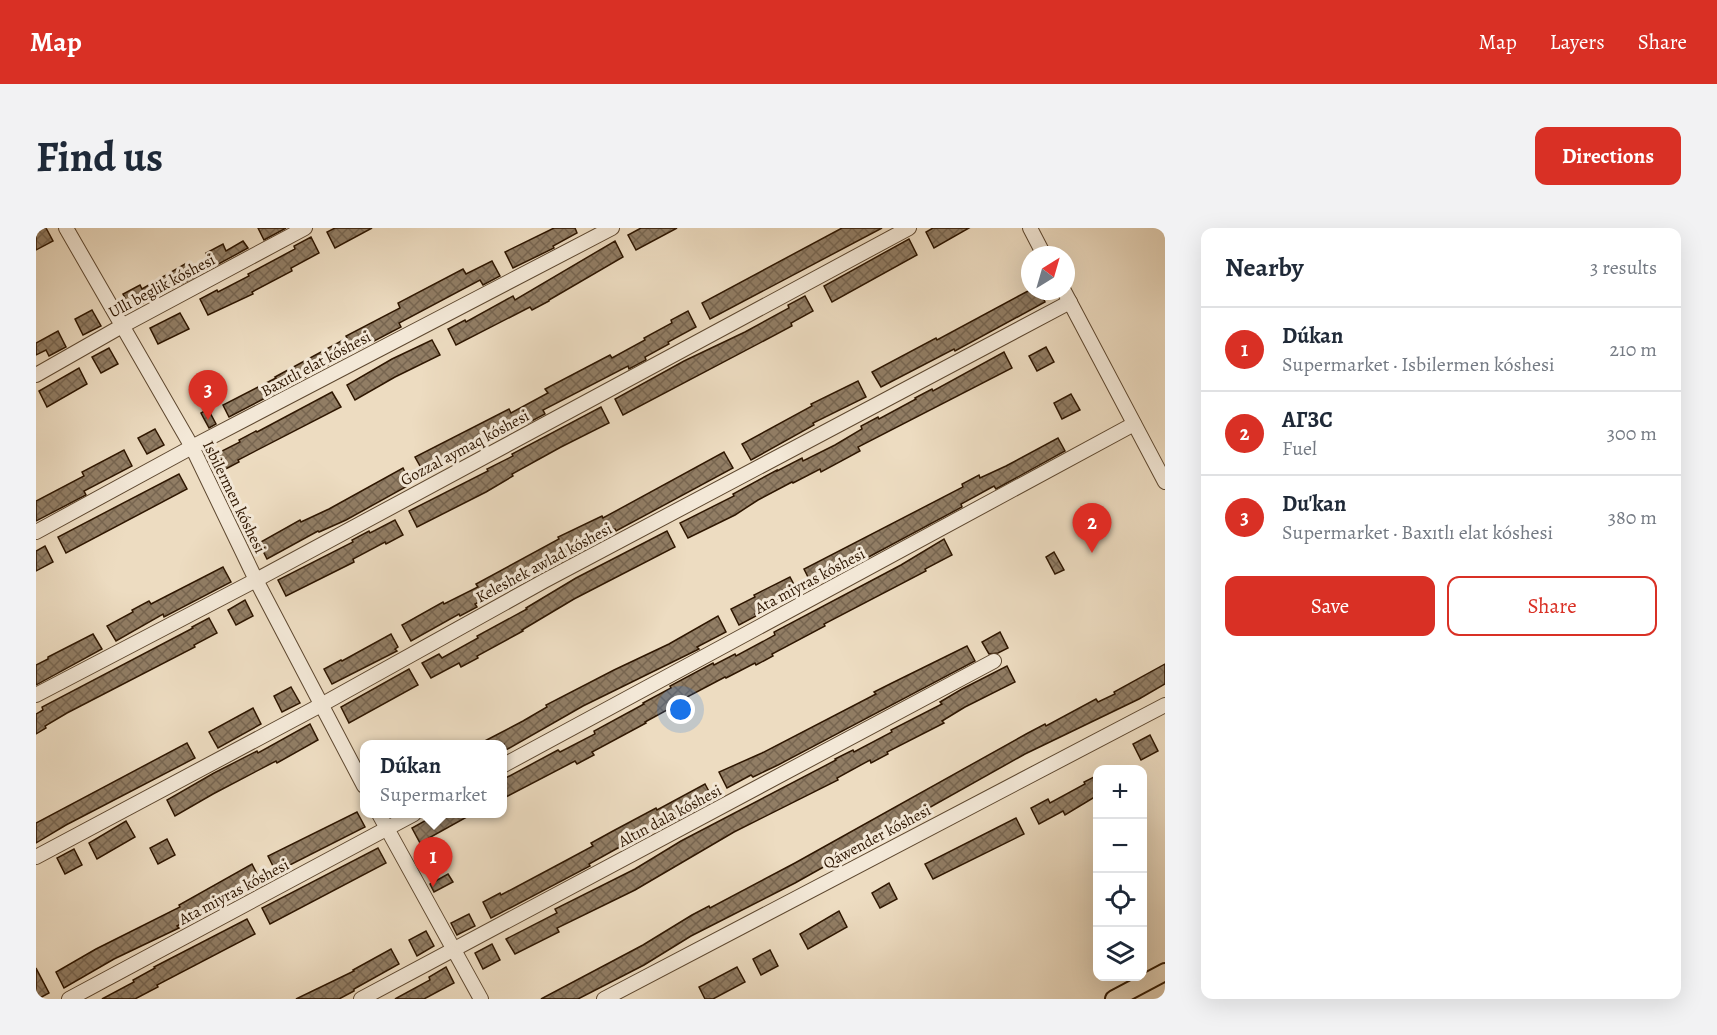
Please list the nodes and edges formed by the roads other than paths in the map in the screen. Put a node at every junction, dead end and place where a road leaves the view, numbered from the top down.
1 (66, 228) edge
2 (305, 228) edge
3 (612, 228) edge
4 (909, 228) edge
5 (1030, 228) edge
6 (1039, 246) edge
7 (1060, 300) edge
8 (1069, 300) edge
9 (122, 326) junction
10 (36, 375) edge
11 (1134, 424) junction
12 (192, 447) junction
13 (1165, 482) edge
14 (36, 532) edge
15 (256, 580) junction
16 (994, 661) dead end
17 (36, 695) edge
18 (321, 705) junction
19 (1165, 705) edge
20 (507, 763) edge
21 (360, 778) edge
22 (382, 818) edge
23 (405, 818) edge
24 (387, 828) junction
25 (36, 857) edge
26 (455, 949) junction
27 (1165, 972) edge
28 (69, 999) edge
29 (361, 999) edge
30 (481, 999) edge
31 (604, 999) edge
32 (1114, 999) edge

1 - 9 street, Isbilermen kóshesi
2 - 9 street, Ullı beglik kóshesi
3 - 12 street, Baxıtlı elat kóshesi
4 - 15 street, Gozzal aymaq kóshesi
5 - 6 street
7 - 18 street, Keleshek awlad kóshesi
8 - 11 street
9 - 10 street, Ullı beglik kóshesi
9 - 12 street, Isbilermen kóshesi
11 - 13 street
11 - 20 street, Ata miyras kóshesi
12 - 14 street, Baxıtlı elat kóshesi
12 - 15 street, Isbilermen kóshesi
15 - 17 street, Gozzal aymaq kóshesi
15 - 18 street, Isbilermen kóshesi
16 - 26 street, Altın dala kóshesi
18 - 21 street, Isbilermen kóshesi
18 - 25 street, Keleshek awlad kóshesi
19 - 31 street, Qáwender kóshesi
22 - 24 street
23 - 24 street, Ata miyras kóshesi
24 - 26 street
24 - 28 street, Ata miyras kóshesi
26 - 29 street, Altın dala kóshesi
26 - 30 street
27 - 32 main road

